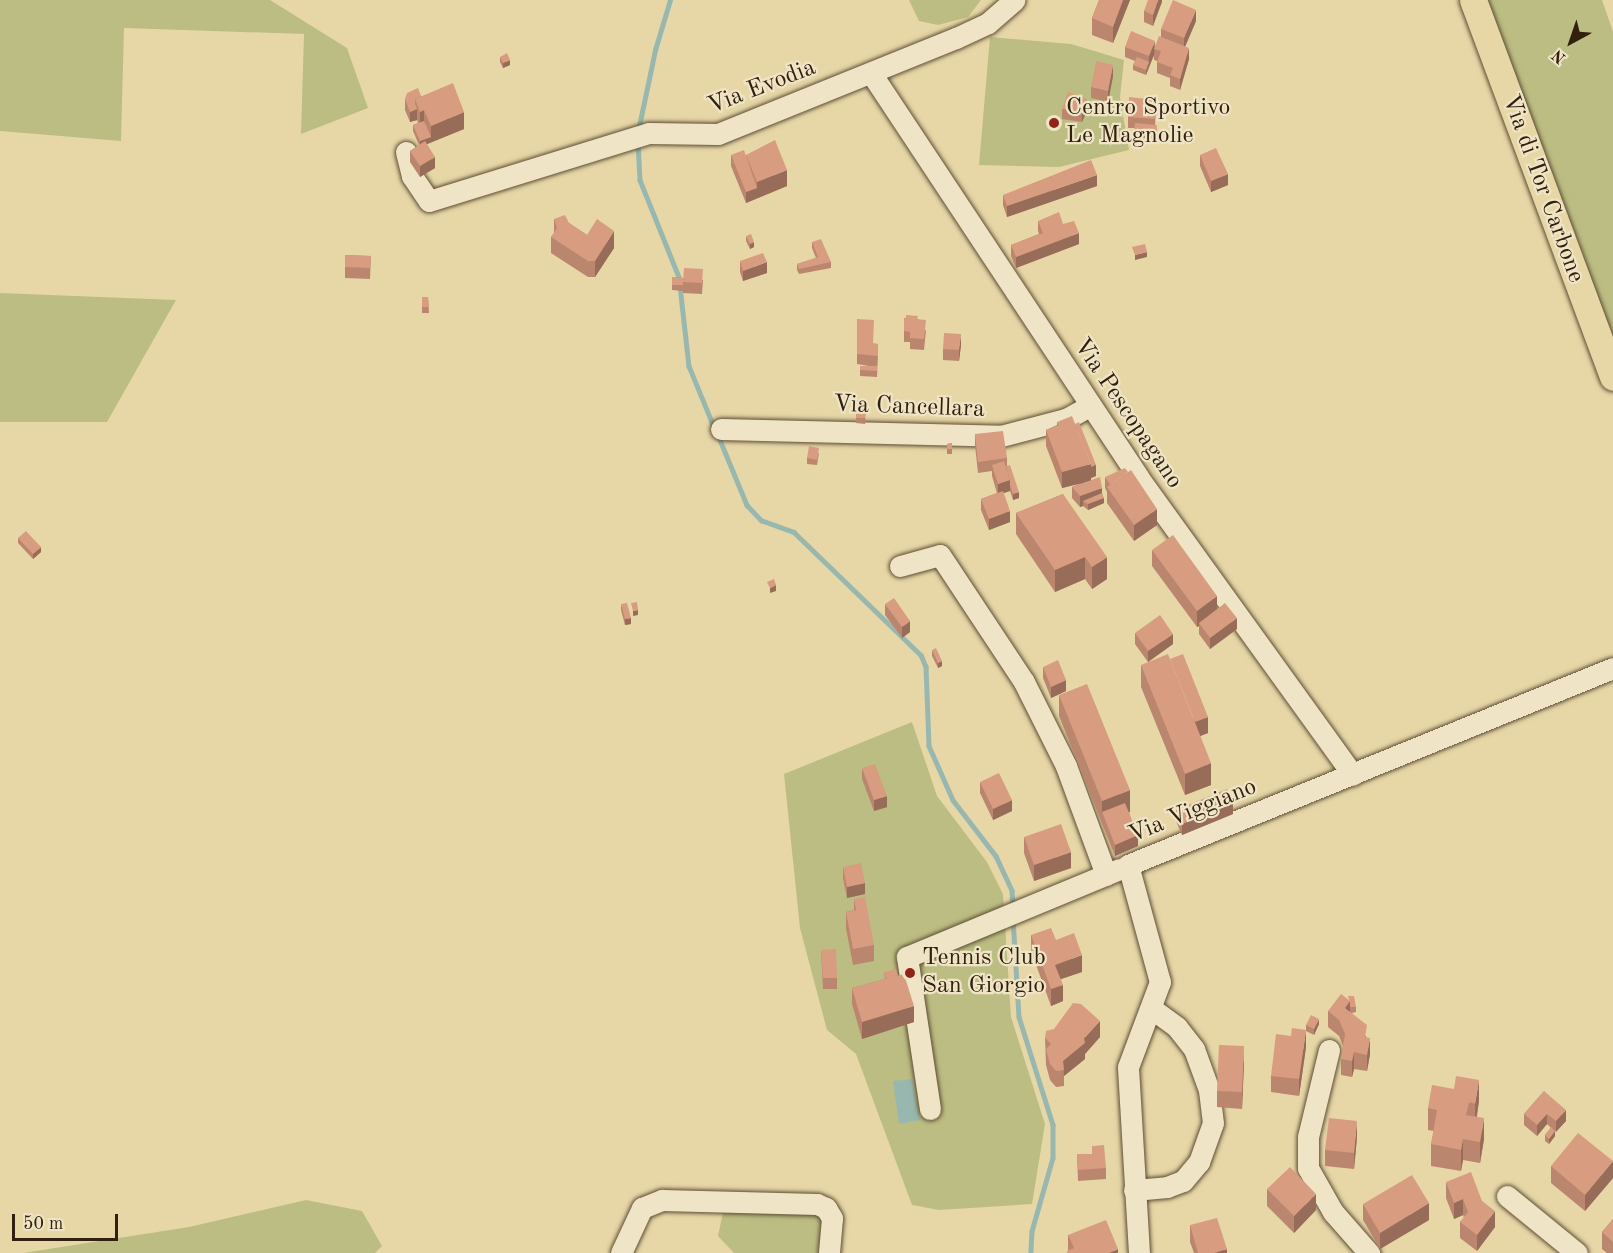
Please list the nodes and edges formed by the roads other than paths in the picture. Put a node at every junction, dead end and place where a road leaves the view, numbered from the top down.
1 (1014, 0) edge
2 (1473, 0) edge
3 (871, 73) junction
4 (406, 152) dead end
5 (1613, 377) edge
6 (1089, 406) junction
7 (721, 429) dead end
8 (900, 566) dead end
9 (1613, 669) edge
10 (1353, 775) junction
11 (1128, 865) junction
12 (1106, 875) junction
13 (1152, 1009) junction
14 (1329, 1050) dead end
15 (930, 1108) dead end
16 (1134, 1190) junction
17 (1508, 1196) dead end
18 (621, 1253) edge
19 (829, 1253) edge
20 (1138, 1253) edge
21 (1369, 1253) edge
22 (1577, 1253) edge

1 - 3 street, Via Evodia
2 - 5 main road, Via di Tor Carbone
3 - 4 street, Via Evodia
3 - 6 street, Via Pescopagano
6 - 7 street, Via Cancellara
6 - 10 street, Via Pescopagano
8 - 12 street
9 - 10 street, Via Viggiano
10 - 11 street, Via Viggiano
11 - 12 street
11 - 13 street, Via Viggiano
12 - 15 street
13 - 16 street, Via Viggiano
13 - 16 street
14 - 21 street
16 - 20 street, Via Viggiano
17 - 22 street
18 - 19 street

